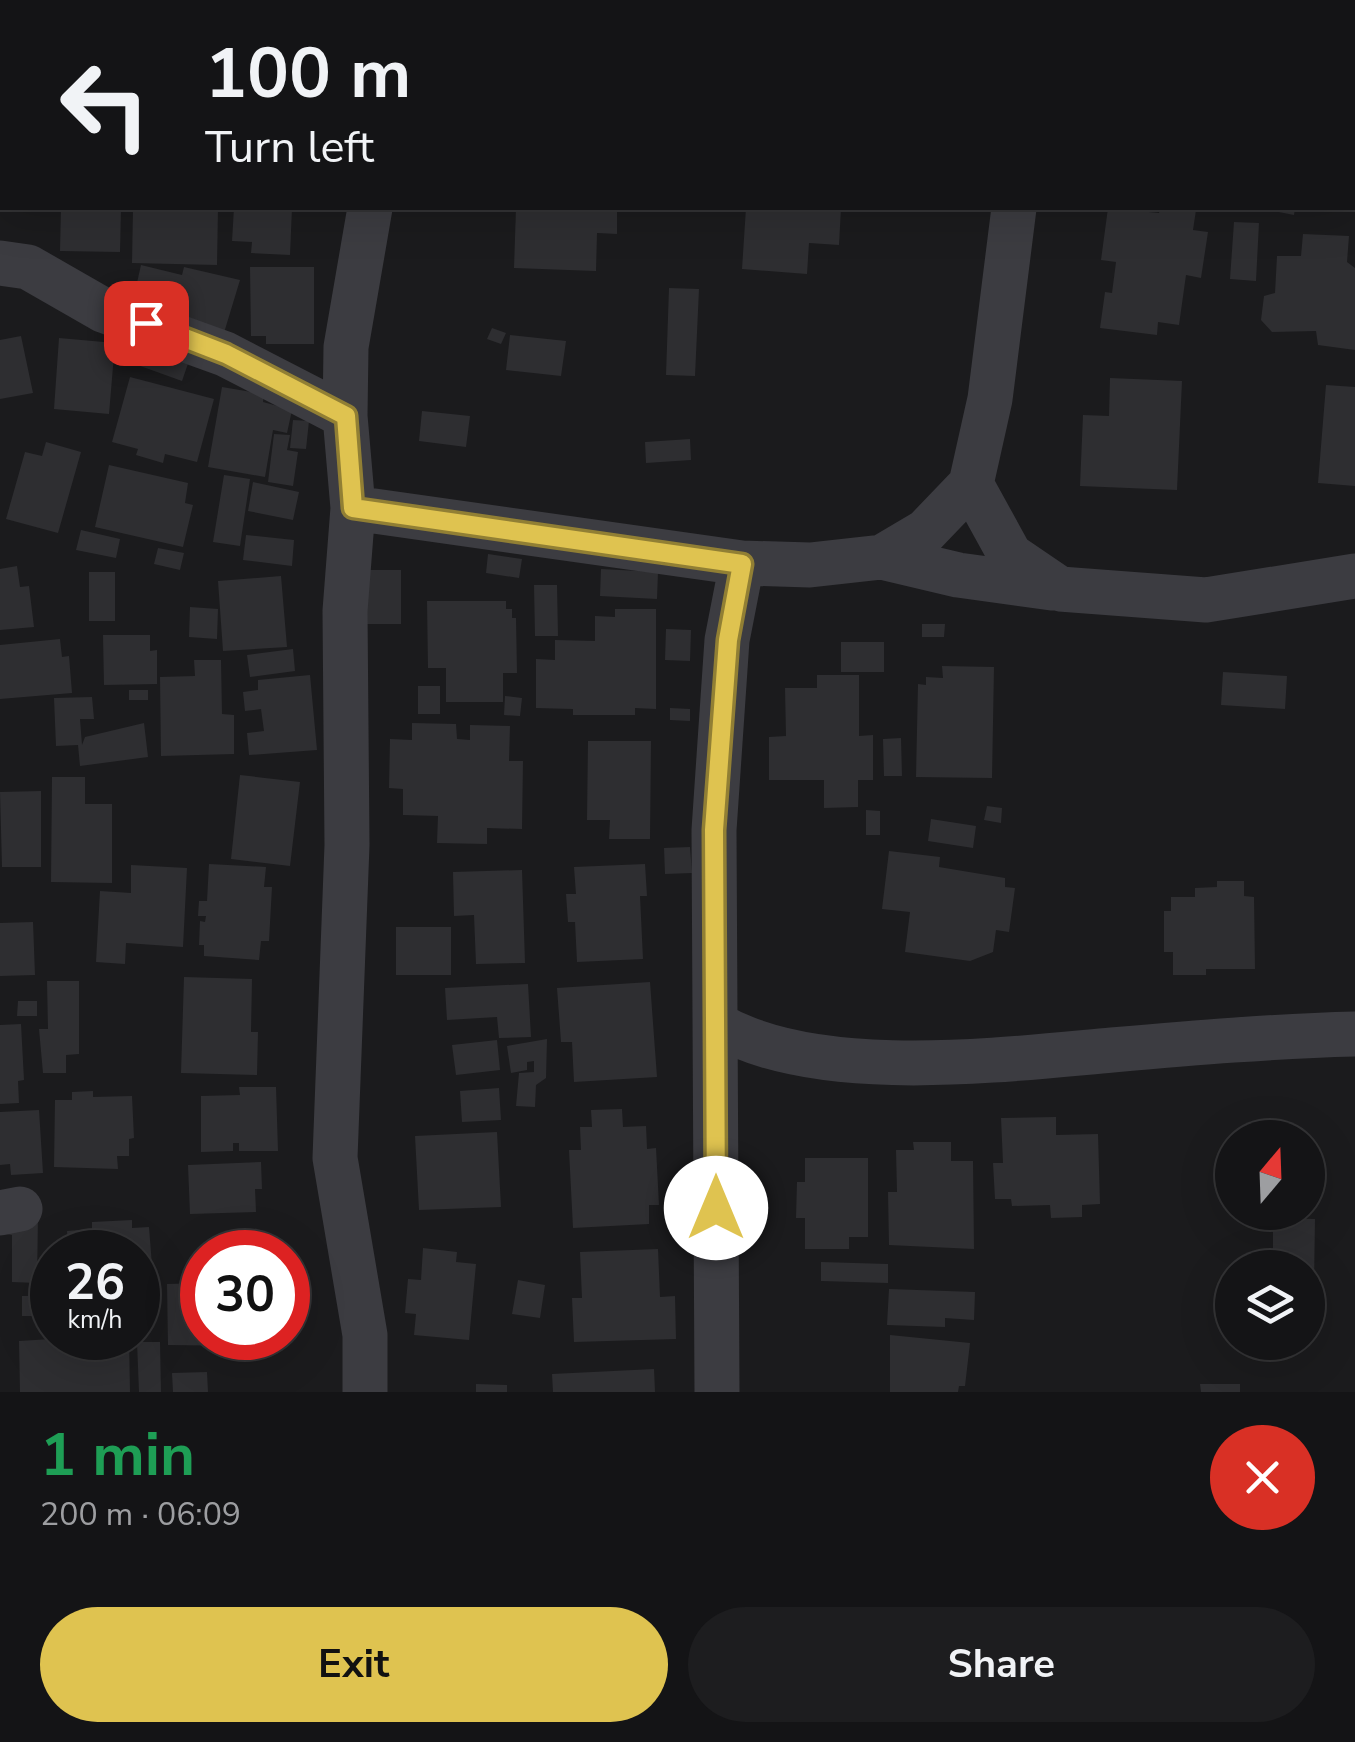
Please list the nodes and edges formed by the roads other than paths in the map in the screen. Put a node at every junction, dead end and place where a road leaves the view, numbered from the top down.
1 (370, 210) edge
2 (1014, 210) edge
3 (0, 263) edge
4 (346, 416) junction
5 (971, 484) junction
6 (353, 508) junction
7 (882, 557) junction
8 (742, 564) junction
9 (1355, 576) edge
10 (1060, 589) junction
11 (716, 1024) junction
12 (1355, 1034) edge
13 (365, 1392) edge
14 (717, 1392) edge

1 - 4 street
2 - 5 street
3 - 4 street
4 - 6 street
5 - 7 street
5 - 10 street
6 - 8 street
6 - 13 street
7 - 8 street
7 - 10 street
8 - 11 street
9 - 10 street
11 - 12 street
11 - 14 street

